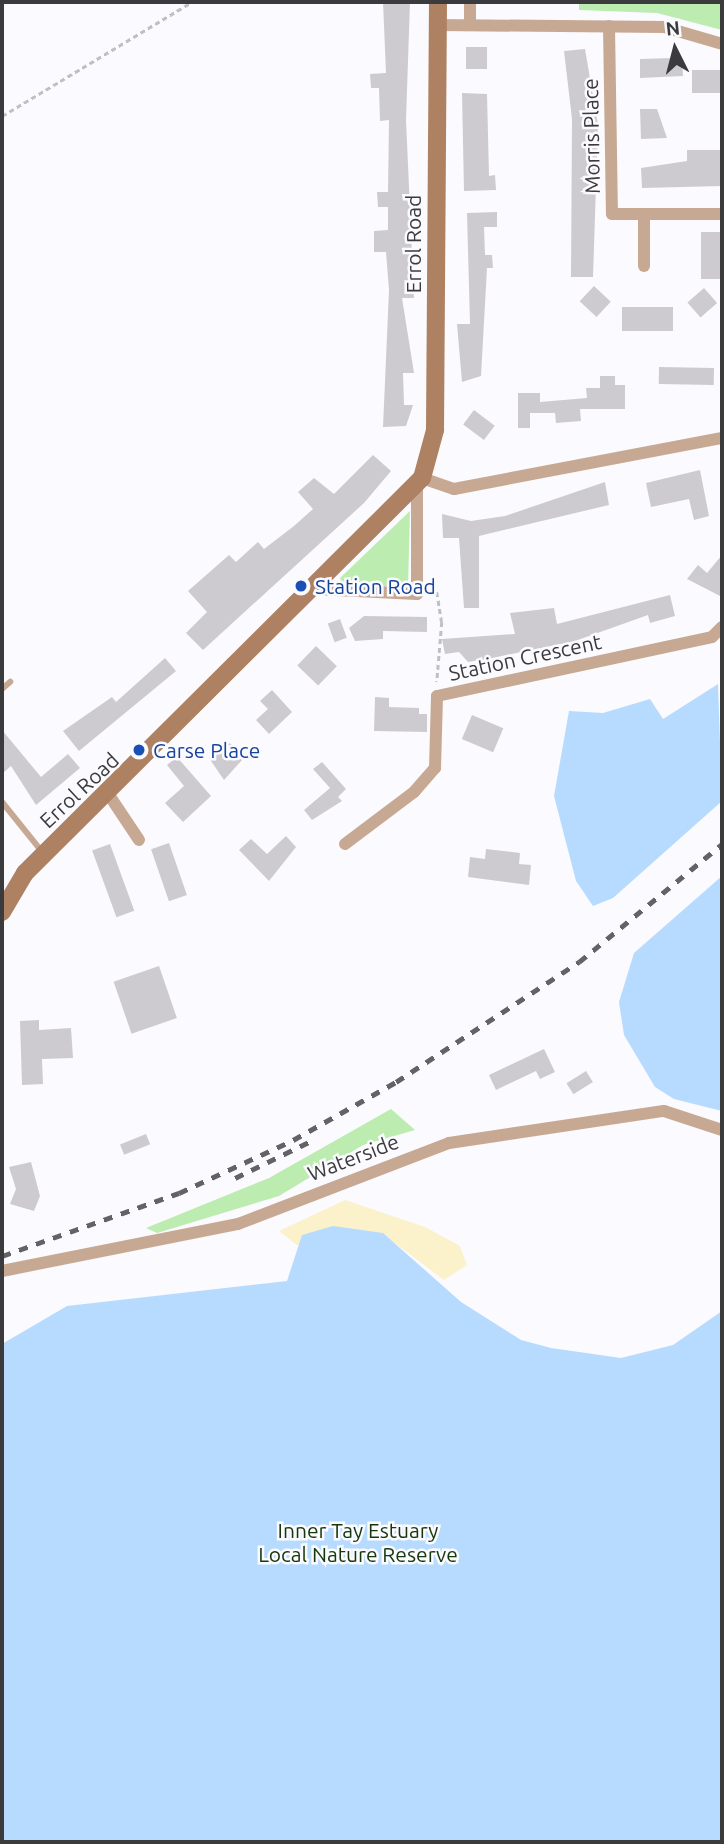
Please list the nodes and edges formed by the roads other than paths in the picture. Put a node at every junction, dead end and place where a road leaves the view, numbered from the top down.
1 (438, 2) edge
2 (470, 2) edge
3 (438, 25) junction
4 (470, 25) junction
5 (609, 26) junction
6 (722, 44) edge
7 (644, 214) junction
8 (722, 214) edge
9 (644, 266) dead end
10 (722, 438) edge
11 (420, 480) junction
12 (315, 589) junction
13 (722, 627) edge
14 (10, 682) dead end
15 (2, 689) edge
16 (214, 690) junction
17 (109, 795) junction
18 (2, 802) edge
19 (82, 819) junction
20 (139, 840) dead end
21 (345, 844) dead end
22 (44, 855) junction
23 (2, 912) edge
24 (722, 1130) edge
25 (2, 1271) edge

1 - 3 street, Errol Road
2 - 4 street
3 - 4 street
3 - 11 street, Errol Road
4 - 5 street
5 - 6 street
5 - 7 street, Morris Place
7 - 8 street, Morris Place
7 - 9 street
10 - 11 street
11 - 12 street, Errol Road
11 - 12 street, Errol Road
12 - 16 street, Errol Road
13 - 21 street, Station Crescent
14 - 15 lane
16 - 17 street, Errol Road
16 - 19 lane
17 - 19 street, Errol Road
17 - 20 street
18 - 22 lane
19 - 22 street, Errol Road
22 - 23 street, Errol Road
24 - 25 street, Waterside

